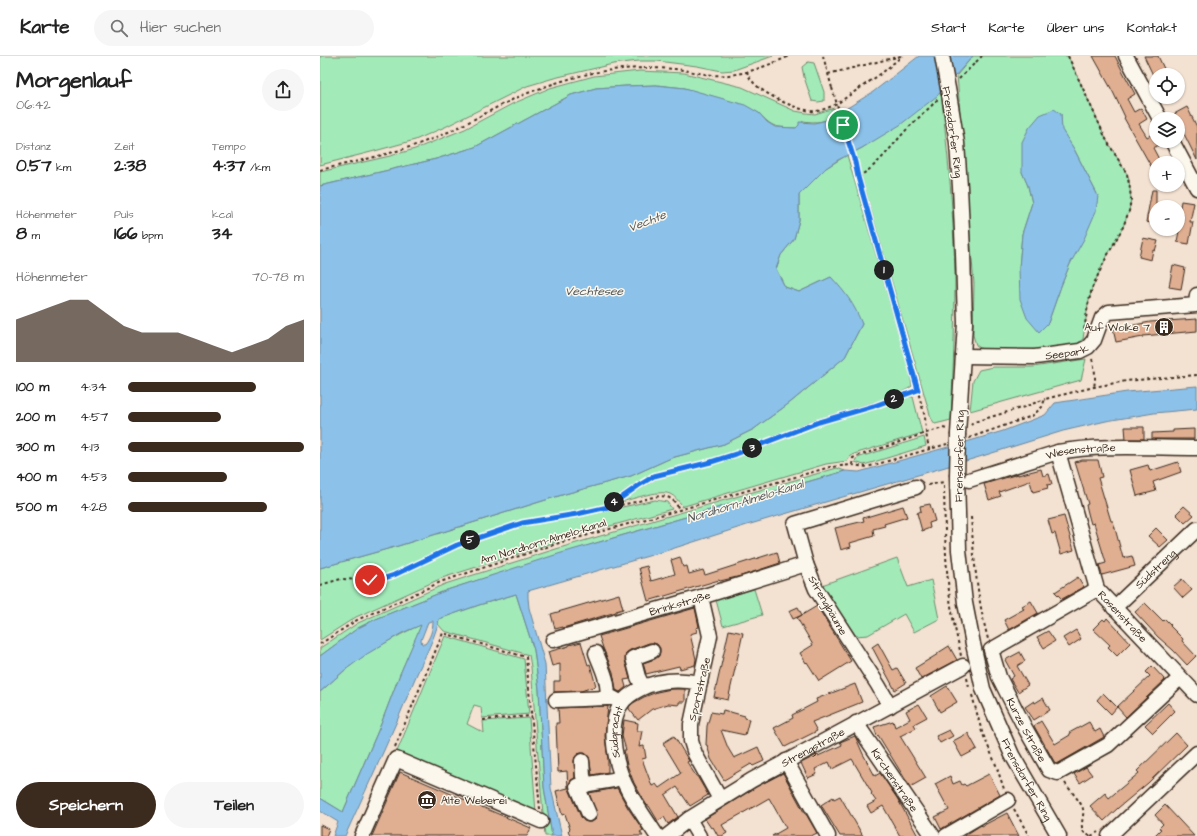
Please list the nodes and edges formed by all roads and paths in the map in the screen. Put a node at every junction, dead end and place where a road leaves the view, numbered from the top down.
1 (790, 56) edge
2 (823, 56) edge
3 (902, 56) edge
4 (942, 56) edge
5 (982, 56) edge
6 (1068, 56) edge
7 (1126, 56) edge
8 (747, 71) junction
9 (828, 74) junction
10 (948, 91) junction
11 (1156, 112) edge
12 (1176, 148) edge
13 (320, 170) edge
14 (858, 177) junction
15 (1197, 188) edge
16 (1197, 301) edge
17 (1088, 347) junction
18 (963, 356) junction
19 (1197, 374) edge
20 (1094, 387) junction
21 (918, 390) junction
22 (1045, 399) junction
23 (958, 430) junction
24 (926, 433) junction
25 (975, 436) dead end
26 (936, 447) dead end
27 (1197, 448) edge
28 (929, 449) junction
29 (1058, 452) junction
30 (852, 465) junction
31 (963, 478) junction
32 (944, 482) dead end
33 (916, 488) joint
34 (608, 507) junction
35 (679, 510) junction
36 (971, 516) dead end
37 (1197, 529) edge
38 (806, 564) junction
39 (320, 584) edge
40 (1097, 589) junction
41 (701, 597) junction
42 (1114, 608) junction
43 (553, 640) dead end
44 (320, 644) edge
45 (991, 650) junction
46 (652, 652) dead end
47 (596, 653) dead end
48 (963, 666) dead end
49 (1180, 678) junction
50 (700, 683) junction
51 (643, 687) junction
52 (1197, 695) edge
53 (607, 698) junction
54 (556, 700) dead end
55 (622, 703) junction
56 (890, 706) junction
57 (532, 716) junction
58 (483, 720) dead end
59 (856, 723) junction
60 (1197, 753) edge
61 (396, 759) junction
62 (582, 761) dead end
63 (786, 761) junction
64 (1058, 773) junction
65 (622, 777) junction
66 (586, 785) junction
67 (720, 799) junction
68 (1008, 800) dead end
69 (589, 814) dead end
70 (689, 819) junction
71 (541, 820) joint
72 (362, 836) edge
73 (657, 836) edge
74 (667, 836) edge
75 (699, 836) edge
76 (828, 836) edge
77 (933, 836) edge
78 (946, 836) edge
79 (1059, 836) edge
80 (1092, 836) edge
81 (1109, 836) edge

1 - 8 path
2 - 9 path
3 - 8 path
3 - 9 path
4 - 10 street, Frensdorfer Ring, bridge
5 - 10 path
6 - 17 path
7 - 11 street
8 - 13 path
9 - 14 path, bridge
10 - 14 path
10 - 18 street, Frensdorfer Ring
12 - 15 street
14 - 21 path
16 - 17 street, Seepark
17 - 18 street, Seepark
17 - 20 path
18 - 23 street, Frensdorfer Ring
19 - 20 path
20 - 22 path
21 - 24 path
21 - 34 path
22 - 23 path
22 - 25 path
23 - 24 path
23 - 31 street, Frensdorfer Ring, bridge
24 - 28 path
24 - 30 path
26 - 28 path, Am Nordhorn-Almelo-Kanal
27 - 29 street, Wiesenstraße
28 - 30 path, Am Nordhorn-Almelo-Kanal
29 - 31 street, Wiesenstraße
29 - 40 street, Rasenstraße
30 - 35 path, Am Nordhorn-Almelo-Kanal
31 - 79 street, Frensdorfer Ring
32 - 33 path
33 - 38 street, Strengbäume
34 - 35 path
34 - 39 path
35 - 44 path, Am Nordhorn-Almelo-Kanal
36 - 45 path
37 - 42 street, Südstreng
38 - 41 street, Brinkstraße
38 - 56 street, Strengbäume
40 - 42 street, Rasenstraße
40 - 45 street
41 - 43 street, Brinkstraße
41 - 50 street, Sportstraße
42 - 49 street, Rasenstraße
45 - 64 street, Kurze Straße
46 - 51 street
47 - 53 street
48 - 56 street, Strengstraße
49 - 52 street, Rasenstraße
49 - 64 street
50 - 51 street, Südgracht
50 - 67 street, Sportstraße
51 - 55 street, Südgracht
53 - 54 street
53 - 55 street
55 - 65 street, Südgracht
56 - 59 street, Strengstraße
57 - 58 path
57 - 61 path
57 - 71 path
59 - 63 street, Strengstraße
59 - 77 street, Kirchenstraße
60 - 81 street
61 - 71 street
61 - 72 street
62 - 66 street
63 - 67 street, Strengstraße
63 - 76 street
64 - 80 path
65 - 66 street
65 - 73 street, Südgracht
66 - 69 street
67 - 70 street, Strengstraße
68 - 78 street
70 - 74 street, Strengstraße
70 - 75 street

